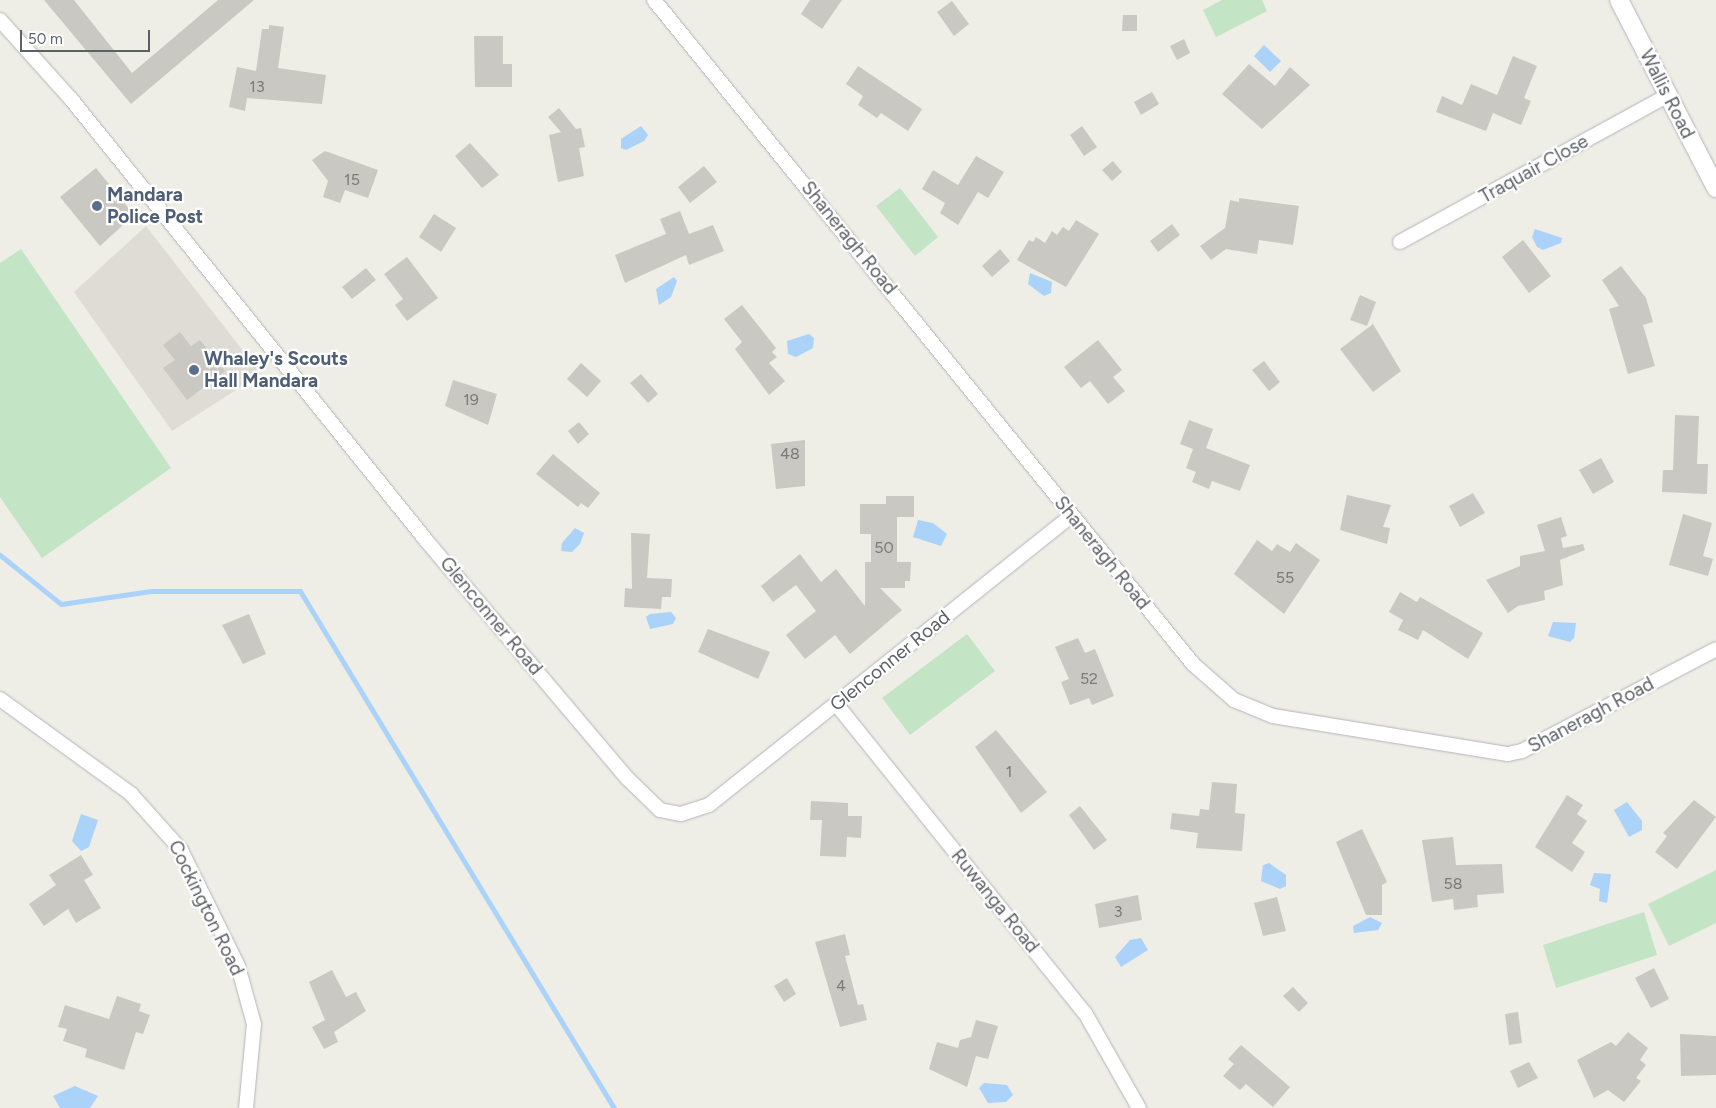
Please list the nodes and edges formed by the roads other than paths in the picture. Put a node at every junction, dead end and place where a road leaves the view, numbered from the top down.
1 (654, 0) edge
2 (1619, 0) edge
3 (0, 20) edge
4 (1667, 96) junction
5 (1716, 188) edge
6 (1400, 242) dead end
7 (1071, 516) junction
8 (1716, 649) edge
9 (0, 699) edge
10 (837, 704) junction
11 (246, 1108) edge
12 (1139, 1108) edge

1 - 7 street, Shaneragh Road
2 - 4 street, Wallis Road
3 - 10 street, Glenconner Road
4 - 5 street, Wallis Road
4 - 6 street, Traquair Close
7 - 8 street, Shaneragh Road
7 - 10 street, Glenconner Road
9 - 11 street, Cockington Road
10 - 12 street, Ruwanga Road

